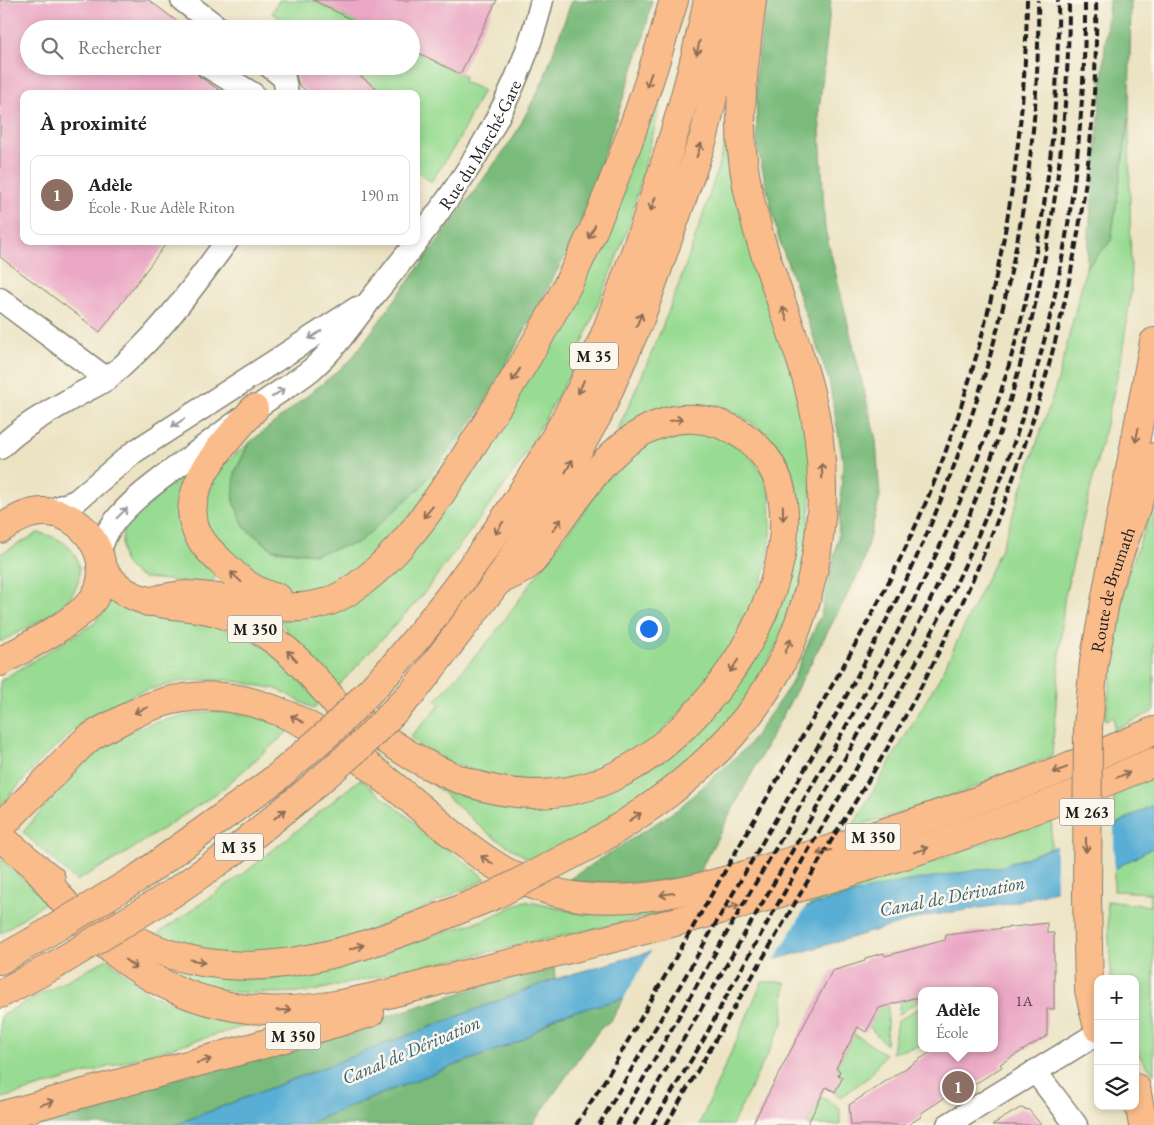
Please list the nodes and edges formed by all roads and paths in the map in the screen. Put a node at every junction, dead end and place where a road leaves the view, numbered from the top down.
1 (182, 0) edge
2 (542, 0) edge
3 (674, 0) edge
4 (708, 0) edge
5 (736, 0) edge
6 (752, 0) edge
7 (208, 20) edge
8 (222, 75) edge
9 (280, 75) edge
10 (246, 90) edge
11 (286, 90) edge
12 (420, 238) edge
13 (224, 245) edge
14 (415, 245) edge
15 (0, 298) edge
16 (371, 300) junction
17 (1154, 342) edge
18 (107, 379) junction
19 (254, 409) junction
20 (0, 448) edge
21 (1154, 457) edge
22 (45, 512) junction
23 (0, 529) edge
24 (100, 560) junction
25 (497, 582) junction
26 (1108, 586) junction
27 (148, 602) junction
28 (314, 606) junction
29 (0, 662) edge
30 (337, 704) junction
31 (1154, 732) edge
32 (1154, 762) edge
33 (422, 809) junction
34 (4, 826) edge
35 (36, 868) junction
36 (584, 946) junction
37 (0, 960) edge
38 (0, 994) edge
39 (1096, 1020) edge
40 (1094, 1035) edge
41 (1035, 1071) junction
42 (1139, 1091) edge
43 (1139, 1104) edge
44 (1154, 1106) edge
45 (0, 1116) edge
46 (948, 1125) edge
47 (1076, 1125) edge
48 (1143, 1125) edge

1 - 7 street
2 - 12 street, Rue du Marché-Gare
3 -> 28 main road
4 -> 37 main road, M 35, bridge
25 -> 5 main road, M 35
35 -> 6 main road, bridge
8 - 10 street
9 - 11 street
13 - 18 street
14 - 16 street, Rue du Marché-Gare
15 - 18 street
19 -> 16 street, Rue du Marché-Gare
16 -> 22 street
17 -> 26 main road, M 263
18 - 20 street
24 -> 19 street, Rue du Marché-Gare
28 -> 19 main road
21 - 26 main road, Route de Brumath / M 263
22 - 23 main road
22 - 24 main road
24 - 27 main road
24 - 29 main road
25 -> 30 main road
38 -> 25 main road, M 35, bridge
26 -> 39 main road, Route de Brumath / M 263, bridge
27 - 28 main road
30 -> 27 main road, M 350
30 - 33 main road, M 350
31 -> 33 main road, M 350
36 -> 32 main road, M 350
33 -> 34 main road, M 350
34 - 35 main road
35 -> 36 main road, M 350
45 -> 36 main road, M 350
40 - 41 street
41 - 46 street
41 - 47 street
42 - 44 main road
43 - 48 main road

